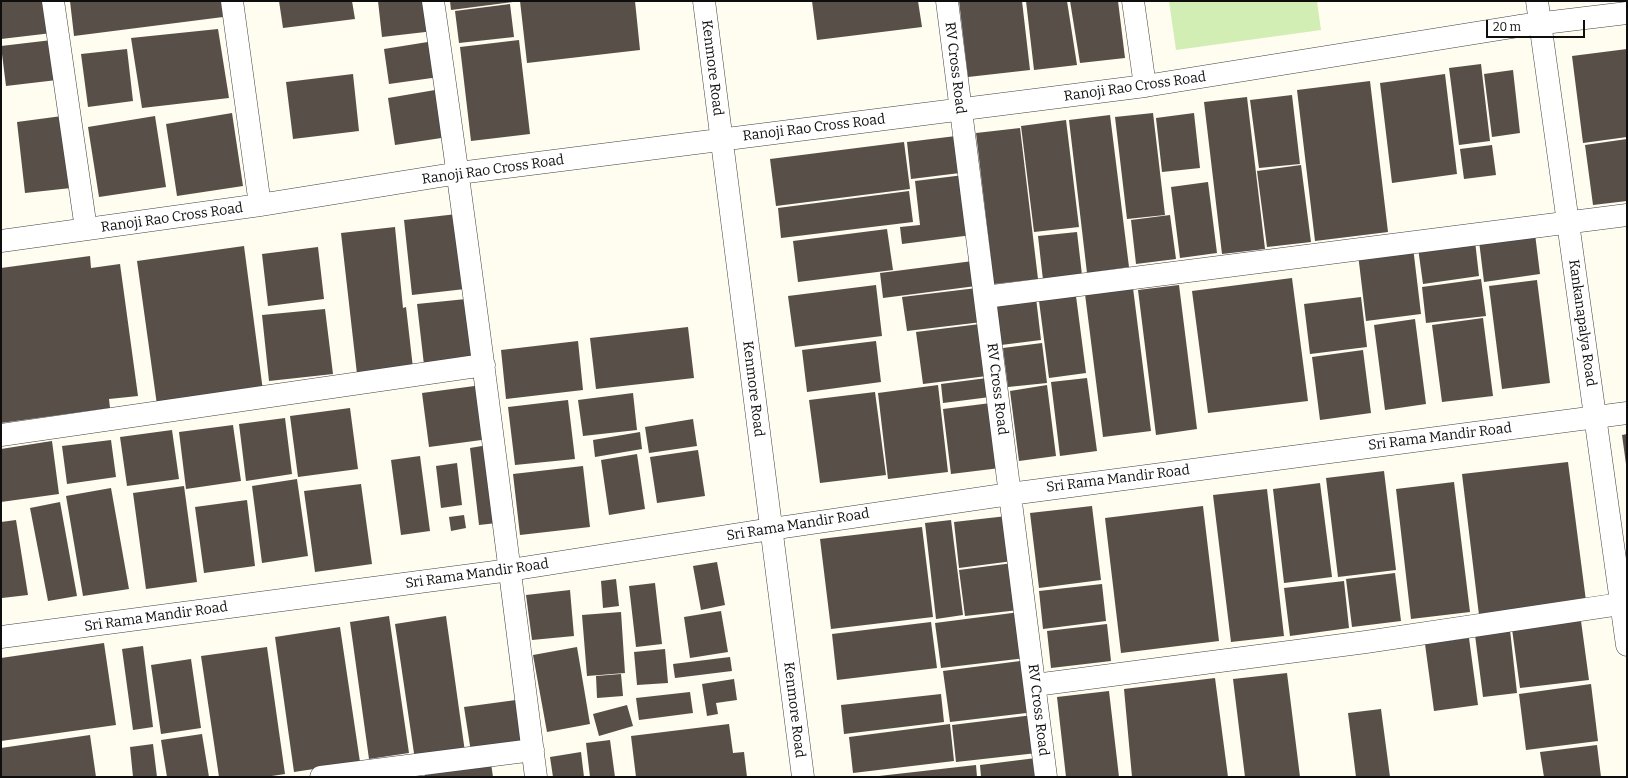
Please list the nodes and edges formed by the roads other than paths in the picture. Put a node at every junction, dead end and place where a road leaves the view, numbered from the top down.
1 (53, 1) edge
2 (232, 1) edge
3 (433, 1) edge
4 (704, 1) edge
5 (947, 1) edge
6 (1133, 1) edge
7 (1537, 1) edge
8 (1627, 13) edge
9 (1540, 24) junction
10 (1145, 86) junction
11 (961, 110) junction
12 (722, 140) junction
13 (459, 174) junction
14 (260, 205) junction
15 (1627, 215) edge
16 (1568, 223) junction
17 (86, 230) junction
18 (1, 241) edge
19 (985, 297) junction
20 (484, 365) junction
21 (1627, 413) edge
22 (1595, 417) junction
23 (1, 435) edge
24 (1010, 494) junction
25 (771, 529) junction
26 (510, 570) junction
27 (1624, 604) edge
28 (1, 637) edge
29 (1627, 646) edge
30 (1035, 685) junction
31 (533, 750) junction
32 (321, 777) edge
33 (536, 777) edge
34 (803, 777) edge
35 (1046, 777) edge

1 - 17 street
2 - 14 street
3 - 13 street
4 - 12 street, Kenmore Road
5 - 11 street, RV Cross Road
6 - 10 street
7 - 9 street, Kankanapalya Road
8 - 9 street, Ranoji Rao Cross Road
9 - 10 street, Ranoji Rao Cross Road
9 - 16 street, Kankanapalya Road
10 - 11 street, Ranoji Rao Cross Road
11 - 12 street, Ranoji Rao Cross Road
11 - 19 street, RV Cross Road
12 - 13 street, Ranoji Rao Cross Road
12 - 25 street, Kenmore Road
13 - 14 street, Ranoji Rao Cross Road
13 - 20 street
14 - 17 street, Ranoji Rao Cross Road
15 - 16 street
16 - 19 street
16 - 22 street, Kankanapalya Road
17 - 18 street, Ranoji Rao Cross Road
19 - 24 street, RV Cross Road
20 - 23 street
20 - 26 street
21 - 22 street, Sri Rama Mandir Road
22 - 24 street, Sri Rama Mandir Road
22 - 27 street, Kankanapalya Road
24 - 25 street, Sri Rama Mandir Road
24 - 30 street, RV Cross Road
25 - 26 street, Sri Rama Mandir Road
25 - 34 street, Kenmore Road
26 - 28 street, Sri Rama Mandir Road
26 - 31 street
27 - 29 street, Kankanapalya Road
27 - 30 street
30 - 35 street, RV Cross Road
31 - 32 street
31 - 33 street

